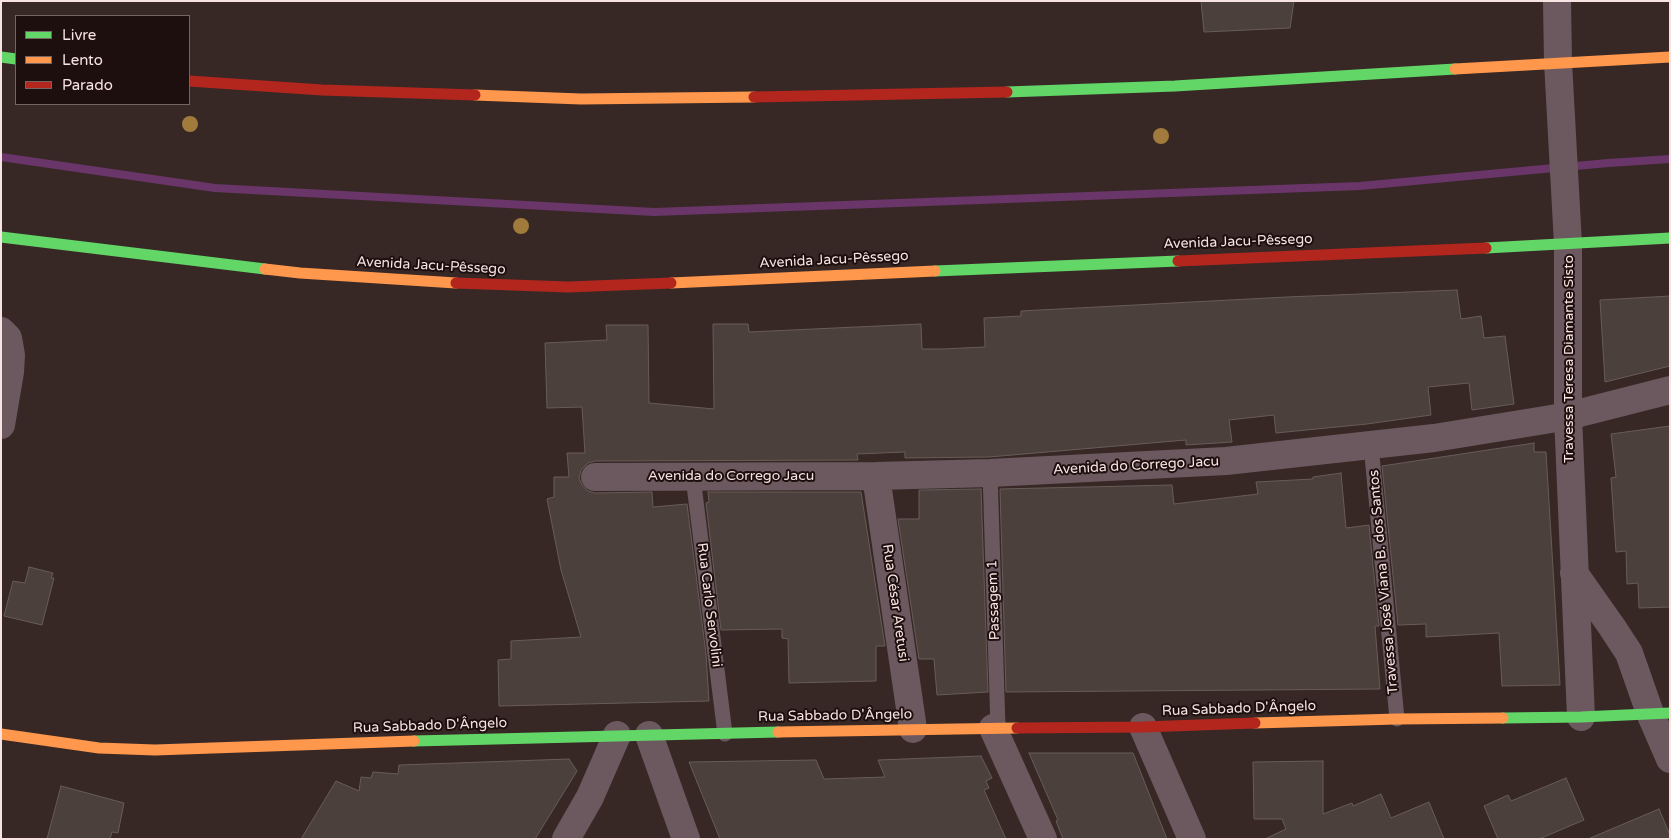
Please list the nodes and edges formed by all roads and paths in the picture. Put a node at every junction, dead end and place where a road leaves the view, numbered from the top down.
1 (1557, 1) edge
2 (1670, 57) edge
3 (1, 58) edge
4 (15, 60) edge
5 (1559, 70) junction
6 (190, 81) edge
7 (1, 237) edge
8 (1670, 238) edge
9 (1568, 244) junction
10 (1, 331) edge
11 (1670, 390) edge
12 (1568, 416) junction
13 (1, 425) edge
14 (1371, 445) junction
15 (990, 473) junction
16 (595, 476) dead end
17 (876, 476) junction
18 (693, 477) junction
19 (1574, 573) junction
20 (1660, 713) edge
21 (1581, 717) junction
22 (1397, 719) junction
23 (996, 728) junction
24 (1143, 728) junction
25 (913, 730) junction
26 (1, 734) edge
27 (725, 734) junction
28 (617, 735) junction
29 (649, 735) junction
30 (1670, 759) edge
31 (566, 839) edge
32 (686, 839) edge
33 (1043, 839) edge
34 (1192, 839) edge

1 - 5 street, Travessa Teresa Diamante Sisto
2 - 5 main road
3 - 4 main road
5 - 6 main road
5 - 9 street, Travessa Teresa Diamante Sisto
7 - 9 main road, Avenida Jacu-Pêssego
8 - 9 main road, Avenida Jacu-Pêssego
9 - 12 street, Travessa Teresa Diamante Sisto
10 - 13 street
11 - 12 street, Avenida do Corrego Jacu
12 - 14 street, Avenida do Corrego Jacu
12 - 19 street, Travessa Teresa Diamante Sisto
14 - 15 street, Avenida do Corrego Jacu
14 - 22 lane, Travessa José Viana B. dos Santos
15 - 17 street, Avenida do Corrego Jacu
15 - 23 lane, Passagem 1
16 - 18 street, Avenida do Corrego Jacu
17 - 18 street, Avenida do Corrego Jacu
17 - 25 street, Rua César Aretusi
18 - 27 lane, Rua Carlo Servolini
19 - 20 street
19 - 21 street, Travessa Teresa Diamante Sisto
20 - 21 main road, Rua Sabbado D'Ângelo
20 - 30 street
21 - 22 main road, Rua Sabbado D'Ângelo
22 - 24 main road, Rua Sabbado D'Ângelo
23 - 24 main road, Rua Sabbado D'Ângelo
23 - 25 main road, Rua Sabbado D'Ângelo
23 - 33 street
24 - 34 street
25 - 27 main road, Rua Sabbado D'Ângelo
26 - 28 main road, Rua Sabbado D'Ângelo
27 - 29 main road, Rua Sabbado D'Ângelo
28 - 29 main road, Rua Sabbado D'Ângelo
28 - 31 street
29 - 32 street

